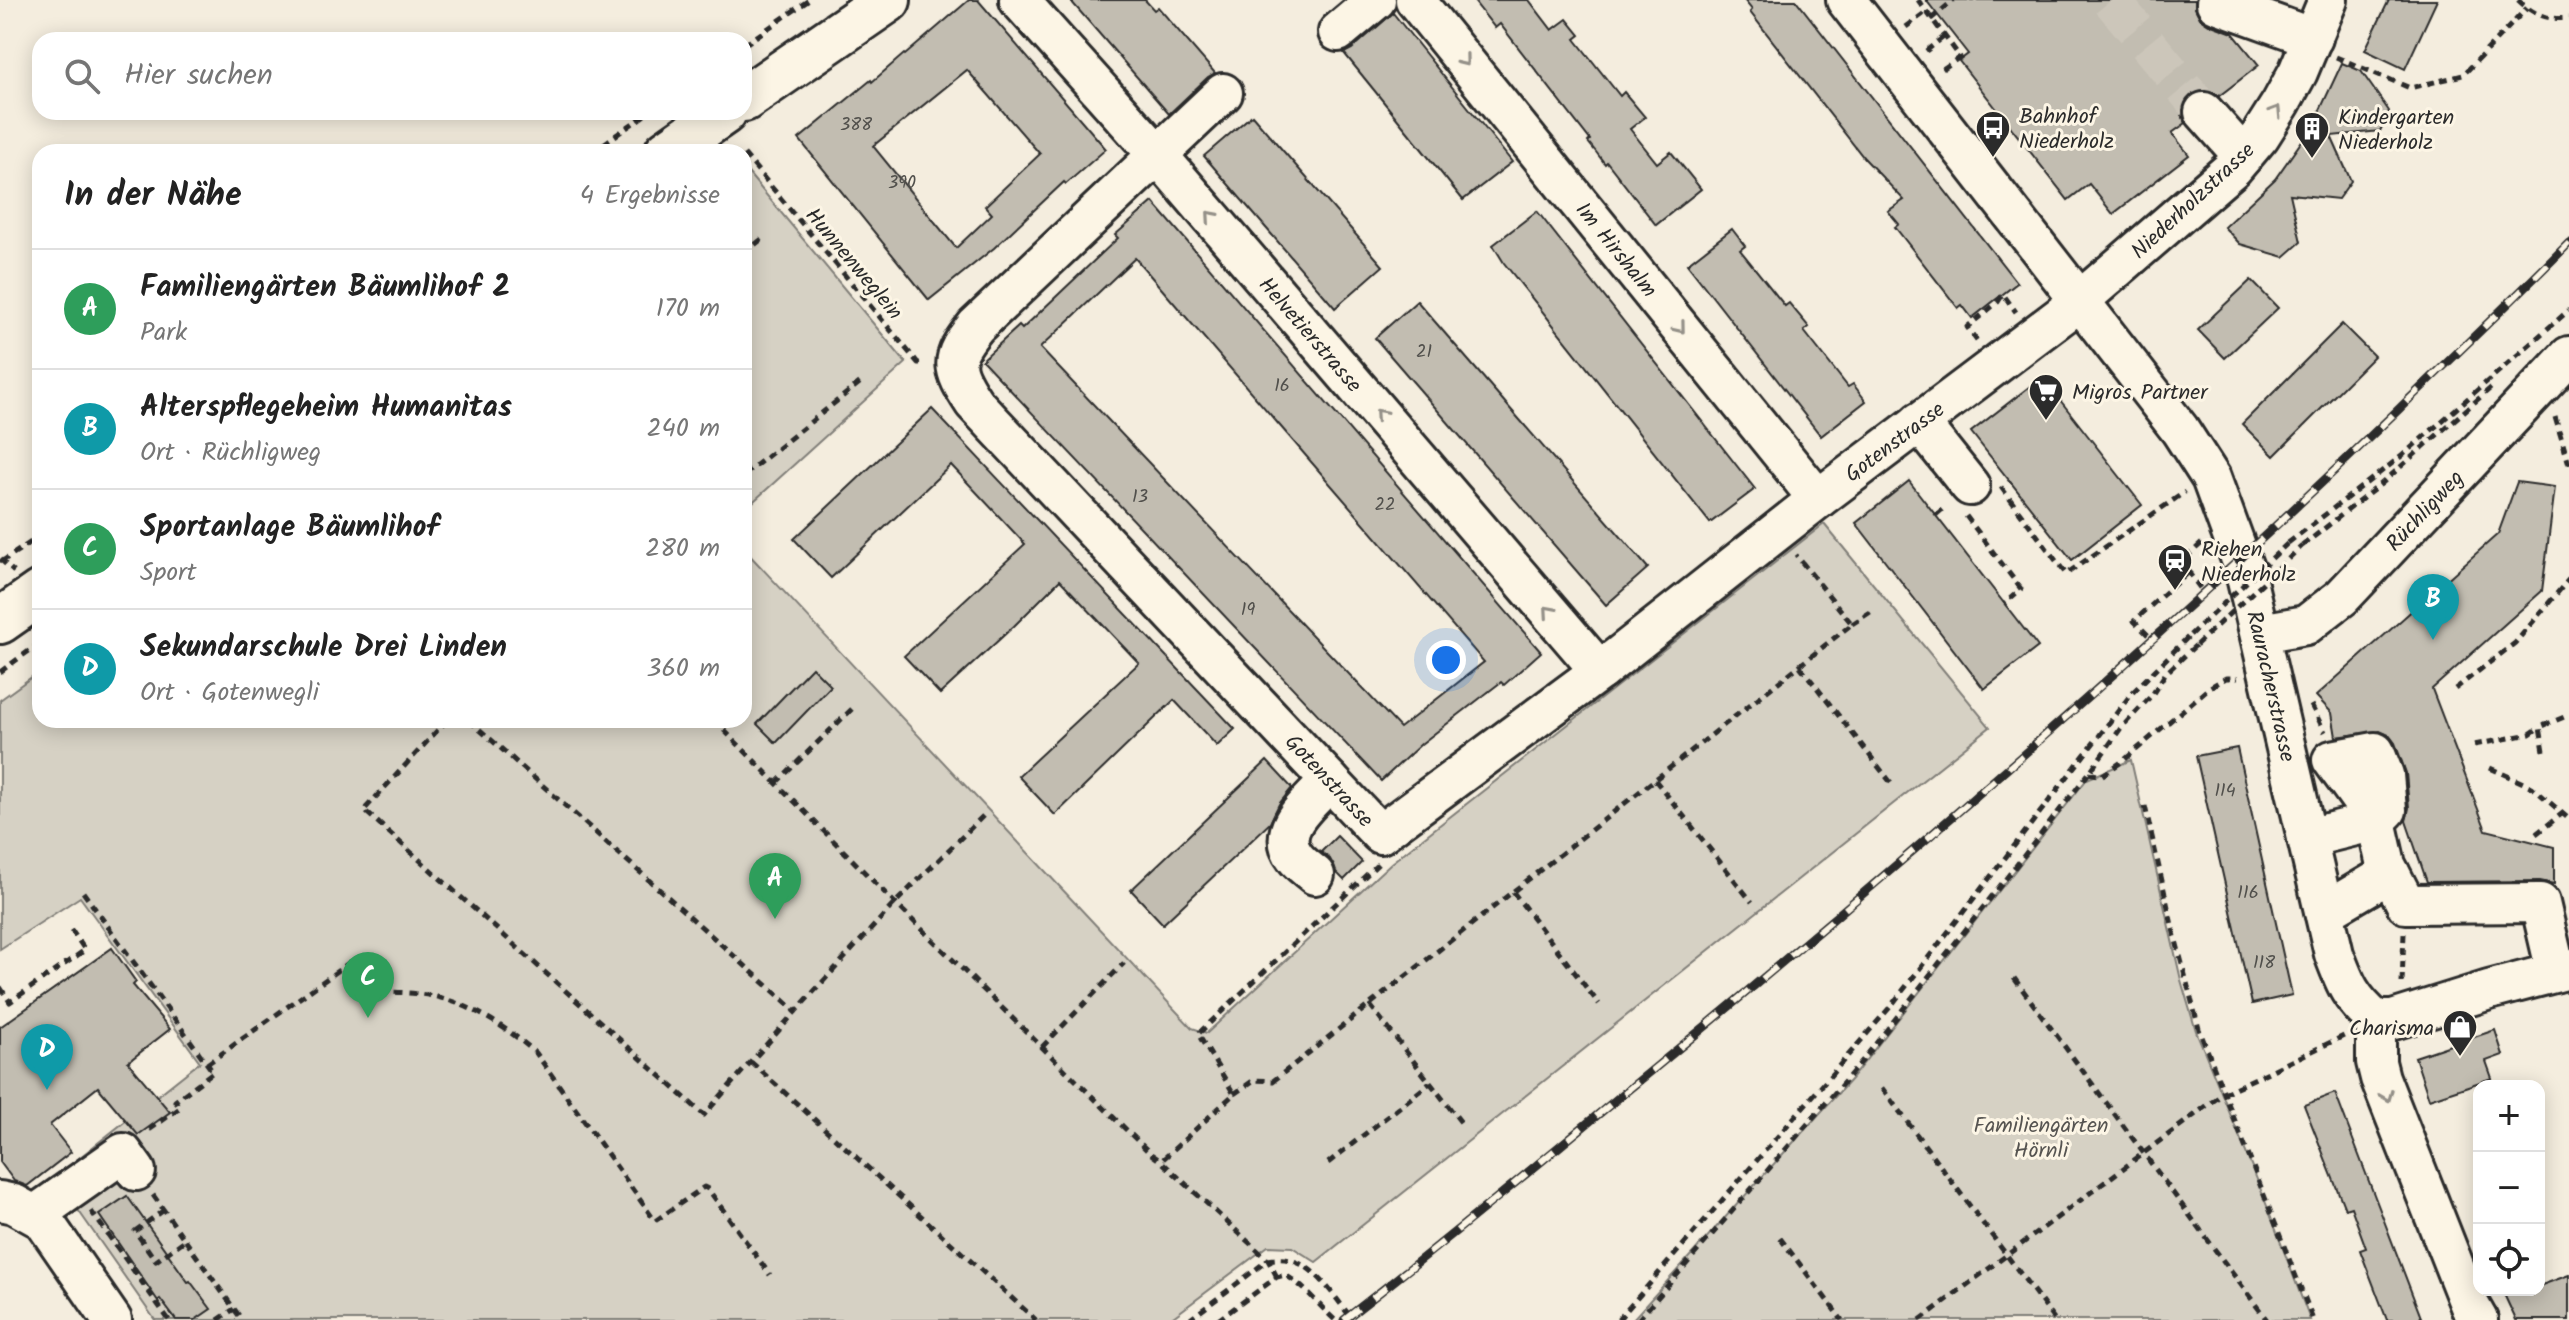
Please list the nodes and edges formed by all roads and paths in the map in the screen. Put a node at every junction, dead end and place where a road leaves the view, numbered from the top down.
1 (809, 0) edge
2 (888, 0) edge
3 (1019, 0) edge
4 (1376, 0) edge
5 (1415, 0) edge
6 (1846, 0) edge
7 (1918, 0) edge
8 (1954, 0) edge
9 (2328, 0) edge
10 (2518, 0) edge
11 (2216, 3) dead end
12 (2527, 8) junction
13 (1926, 12) junction
14 (2569, 18) edge
15 (1931, 19) junction
16 (1906, 27) dead end
17 (1338, 32) dead end
18 (1945, 36) junction
19 (752, 39) edge
20 (2311, 42) junction
21 (1925, 52) dead end
22 (1940, 71) dead end
23 (1223, 93) dead end
24 (752, 94) edge
25 (2204, 112) tunnel mouth
26 (638, 120) edge
27 (713, 120) edge
28 (603, 144) edge
29 (678, 144) edge
30 (1157, 154) junction
31 (2243, 156) junction
32 (752, 164) edge
33 (762, 239) dead end
34 (752, 247) edge
35 (2003, 294) dead end
36 (2080, 300) junction
37 (2569, 310) edge
38 (2569, 319) edge
39 (955, 362) junction
40 (1995, 365) junction
41 (2557, 368) edge
42 (862, 381) dead end
43 (1919, 422) junction
44 (2569, 464) edge
45 (752, 469) edge
46 (2209, 475) junction
47 (1966, 498) joint
48 (1818, 499) junction
49 (1777, 531) junction
50 (32, 541) edge
51 (0, 563) edge
52 (2066, 574) dead end
53 (2569, 579) edge
54 (2200, 588) dead end
55 (32, 599) edge
56 (2004, 604) dead end
57 (1875, 609) dead end
58 (0, 621) edge
59 (1852, 624) junction
60 (2260, 633) junction
61 (2148, 635) dead end
62 (32, 649) edge
63 (1800, 666) junction
64 (1600, 671) junction
65 (0, 672) edge
66 (2269, 672) junction
67 (2455, 689) dead end
68 (855, 706) dead end
69 (2569, 715) edge
70 (2540, 727) junction
71 (440, 728) edge
72 (478, 728) edge
73 (722, 728) edge
74 (2474, 745) dead end
75 (2544, 751) dead end
76 (2490, 768) dead end
77 (2089, 773) junction
78 (1655, 780) junction
79 (1330, 781) junction
80 (776, 783) junction
81 (1892, 784) dead end
82 (2145, 806) dead end
83 (986, 813) dead end
84 (2563, 813) junction
85 (2569, 819) edge
86 (1380, 834) junction
87 (2536, 834) dead end
88 (2307, 838) junction
89 (1315, 875) dead end
90 (2398, 889) junction
91 (83, 892) dead end
92 (1513, 892) junction
93 (1752, 902) dead end
94 (895, 903) junction
95 (2324, 912) junction
96 (70, 928) dead end
97 (1124, 963) dead end
98 (2563, 970) edge
99 (2014, 978) dead end
100 (0, 987) edge
101 (1599, 1004) dead end
102 (1370, 1005) junction
103 (796, 1011) junction
104 (2388, 1019) junction
105 (1042, 1047) junction
106 (751, 1062) junction
107 (207, 1064) junction
108 (1430, 1083) junction
109 (1882, 1088) dead end
110 (2224, 1093) junction
111 (1234, 1094) junction
112 (1463, 1125) dead end
113 (2143, 1154) junction
114 (1161, 1161) junction
115 (130, 1162) joint
116 (1328, 1163) dead end
117 (0, 1201) edge
118 (36, 1214) junction
119 (1780, 1238) dead end
120 (185, 1240) junction
121 (115, 1245) dead end
122 (2007, 1255) junction
123 (1268, 1260) junction
124 (770, 1275) dead end
125 (1277, 1277) junction
126 (234, 1309) junction
127 (112, 1320) edge
128 (169, 1320) edge
129 (218, 1320) edge
130 (242, 1320) edge
131 (1036, 1320) edge
132 (1189, 1320) edge
133 (1218, 1320) edge
134 (1335, 1320) edge
135 (1353, 1320) edge
136 (1618, 1320) edge
137 (1638, 1320) edge
138 (1842, 1320) edge
139 (1920, 1320) edge
140 (2055, 1320) edge
141 (2267, 1320) edge
142 (2313, 1320) edge
143 (2478, 1320) edge

1 - 19 path
2 - 24 main road
3 - 30 street, Helvetierstrasse
4 - 17 street
5 -> 48 street, Im Hirshalm
6 - 36 street, Rauracherstrasse
7 - 13 path
8 - 15 path
9 - 20 street, Niederholzstrasse
10 - 12 path
11 - 20 street
12 - 14 path
12 - 20 path
13 - 15 path
13 - 16 path
15 - 18 path
18 - 21 path
18 - 22 path
31 -> 20 street, Niederholzstrasse
23 - 30 street
25 - 31 street
26 - 28 path
27 - 29 main road
30 - 39 street
64 -> 30 street, Helvetierstrasse
31 - 36 street, Niederholzstrasse
32 - 39 path, Hunnenweglein
33 - 34 path
35 - 40 path
36 - 40 street, Gotenstrasse
36 - 46 street, Rauracherstrasse
37 - 136 path, bridge
38 - 77 path, bridge
39 - 79 street, Gotenstrasse
40 - 43 street, Gotenstrasse
41 - 44 path
41 - 60 street, Rüchligweg
42 - 45 path
43 - 47 street
43 - 48 street, Gotenstrasse
46 - 52 path
46 - 60 street, Rauracherstrasse
47 - 56 path
48 - 49 street, Gotenstrasse
49 - 59 path
49 - 64 street, Gotenstrasse
50 - 51 path
53 - 67 path
54 - 61 path
55 - 58 main road
57 - 59 path
59 - 63 path
60 - 66 street, Rauracherstrasse
62 - 65 path
63 - 78 path
63 - 81 path
64 - 86 street, Gotenstrasse
66 - 77 path
66 - 88 street, Rauracherstrasse
68 - 80 path
69 - 70 path
70 - 74 path
70 - 75 path
71 - 106 path
72 - 103 path
73 - 80 path
76 - 84 path
77 - 137 path
78 - 92 path
78 - 93 path
79 - 86 street, Gotenstrasse
79 - 89 street
80 - 94 path
82 - 110 path
83 - 94 path
84 - 85 path
84 - 87 path
86 - 111 path
88 - 90 street
88 - 95 street, Rauracherstrasse
90 - 95 street
90 - 98 street
90 - 104 path
91 - 107 path
92 - 101 path
92 - 102 path
94 - 103 path
94 - 105 path
95 - 104 street, Rauracherstrasse
96 - 100 path
97 - 105 path
98 - 104 street
99 - 113 path
102 - 108 path
102 - 111 path
103 - 106 path
104 - 110 path
104 -> 143 street
105 - 114 path
106 - 131 path
107 - 115 path
107 - 124 path
108 - 112 path
108 - 116 path
109 - 122 path
110 - 113 path
110 - 142 path
111 - 114 path
113 - 122 path
113 - 141 path
114 - 123 path
115 - 118 street
117 - 118 street
118 - 127 street
119 - 138 path
120 - 120 path
120 - 126 path
121 - 128 path
122 - 139 path
122 - 140 path
123 - 125 path
123 - 132 path
123 - 135 path
125 - 133 path
125 - 134 path
126 - 129 path
126 - 130 path

